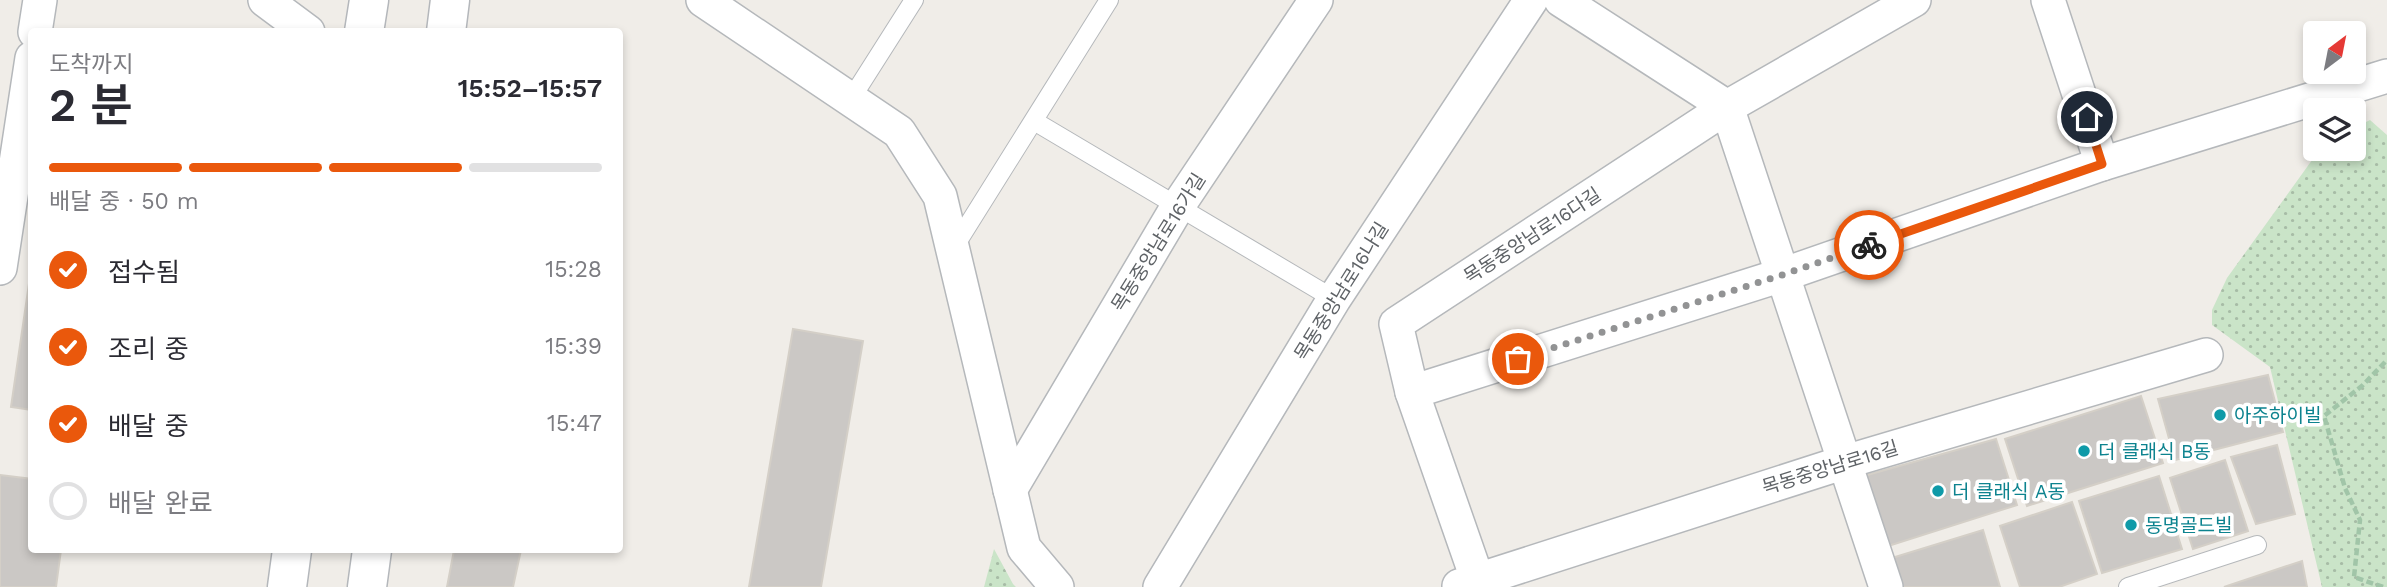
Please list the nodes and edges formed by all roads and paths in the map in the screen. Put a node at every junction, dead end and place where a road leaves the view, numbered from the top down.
1 (40, 0) edge
2 (265, 0) edge
3 (369, 0) edge
4 (450, 0) edge
5 (914, 0) edge
6 (1109, 0) edge
7 (1316, 0) edge
8 (1531, 0) edge
9 (1561, 0) edge
10 (1914, 0) edge
11 (2048, 0) edge
12 (711, 2) edge
13 (36, 28) edge
14 (303, 28) edge
15 (365, 28) edge
16 (446, 28) edge
17 (2387, 76) edge
18 (28, 84) edge
19 (851, 99) junction
20 (1727, 107) junction
21 (1034, 121) junction
22 (2102, 164) junction
23 (1178, 206) junction
24 (952, 250) junction
25 (0, 268) edge
26 (1782, 275) junction
27 (1334, 299) junction
28 (2206, 355) dead end
29 (2387, 360) edge
30 (1412, 392) junction
31 (1845, 462) junction
32 (1010, 490) junction
33 (2257, 545) dead end
34 (292, 553) edge
35 (372, 553) edge
36 (1471, 585) edge
37 (287, 587) edge
38 (367, 587) edge
39 (1058, 587) edge
40 (1160, 587) edge
41 (1886, 587) edge
42 (2128, 587) edge
43 (2383, 587) edge

1 - 13 street
2 - 14 street
3 - 15 main road
4 - 16 main road
5 - 19 lane
6 - 21 lane
7 - 23 street, 목동중앙남로16가길
8 - 27 street, 목동중앙남로16나길
9 - 20 street
10 - 20 street, 목동중앙남로16다길
11 - 22 street
12 - 19 street
17 - 22 street
18 - 25 street
19 - 24 street
20 - 26 street
20 - 30 street, 목동중앙남로16다길
21 - 23 lane
21 - 24 lane
22 - 26 street
23 - 27 lane
23 - 32 street, 목동중앙남로16가길
24 - 32 street
26 - 30 street
26 - 31 street
27 - 40 street, 목동중앙남로16나길
28 - 31 street, 목동중앙남로16길
29 - 43 path
30 - 36 street, 목동중앙남로16다길
31 - 36 street, 목동중앙남로16길
31 - 41 street
32 - 39 street
33 - 42 lane
34 - 37 main road
35 - 38 main road

